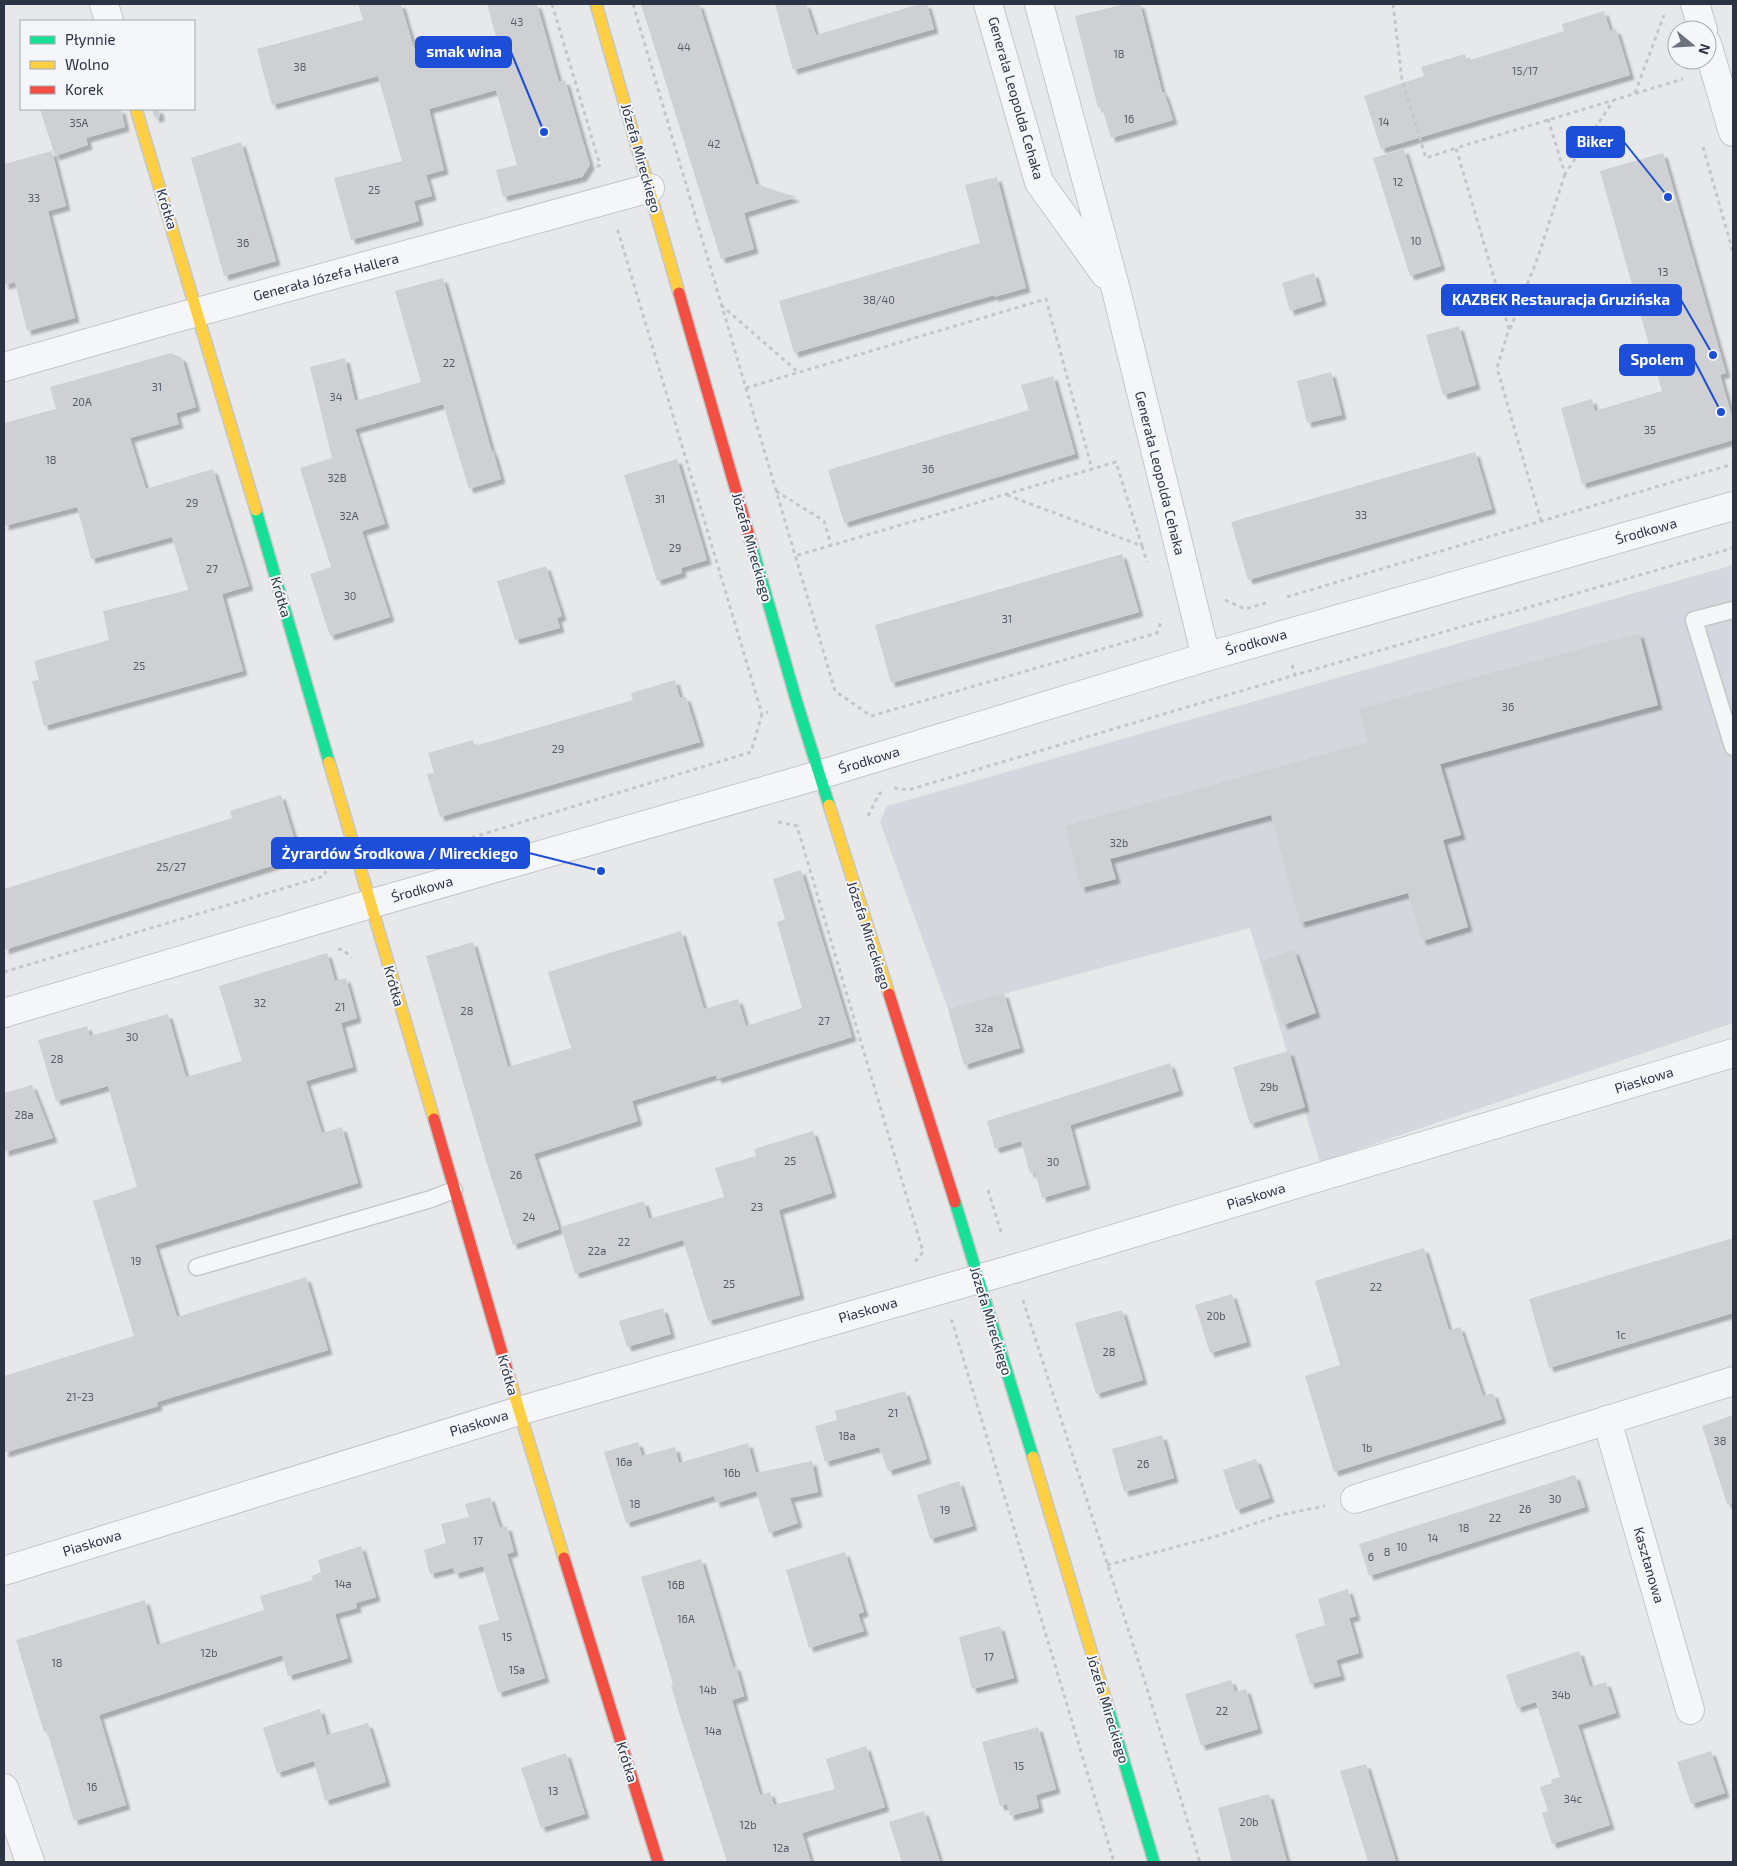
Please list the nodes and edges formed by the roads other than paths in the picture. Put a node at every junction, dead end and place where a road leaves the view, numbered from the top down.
1 (104, 4) edge
2 (596, 4) edge
3 (988, 4) edge
4 (1039, 4) edge
5 (1695, 4) edge
6 (109, 20) edge
7 (1700, 20) edge
8 (1715, 70) edge
9 (136, 110) edge
10 (1733, 132) edge
11 (650, 188) junction
12 (1116, 290) junction
13 (198, 312) junction
14 (4, 367) edge
15 (1733, 506) edge
16 (1733, 610) edge
17 (1206, 657) junction
18 (1730, 727) edge
19 (1733, 747) edge
20 (819, 775) junction
21 (370, 904) junction
22 (4, 1013) edge
23 (1733, 1053) edge
24 (454, 1190) junction
25 (197, 1267) dead end
26 (979, 1278) junction
27 (1733, 1381) edge
28 (519, 1411) junction
29 (1607, 1420) junction
30 (1355, 1499) road end
31 (4, 1571) edge
32 (1690, 1710) dead end
33 (4, 1788) edge
34 (30, 1862) edge
35 (658, 1862) edge
36 (1154, 1862) edge

1 - 6 street
2 - 11 street, Józefa Mireckiego
3 - 12 street, Generała Leopolda Cehaka
4 - 12 street, Generała Leopolda Cehaka
5 - 7 street
8 - 10 street
9 - 13 street, Krótka
11 - 13 street, Generała Józefa Hallera
11 - 20 street, Józefa Mireckiego
12 - 17 street, Generała Leopolda Cehaka
13 - 14 street, Generała Józefa Hallera
13 - 21 street, Krótka
15 - 17 street, Środkowa
16 - 18 lane
17 - 20 street, Środkowa
18 - 19 lane
20 - 21 street, Środkowa
20 - 26 street, Józefa Mireckiego
21 - 22 street, Środkowa
21 - 24 street, Krótka
23 - 26 street, Piaskowa
24 - 25 lane
24 - 28 street, Krótka
26 - 28 street, Piaskowa
26 - 36 street, Józefa Mireckiego
27 - 29 street
28 - 31 street, Piaskowa
28 - 35 street, Krótka
29 - 30 street
29 - 32 street, Kasztanowa
33 - 34 street

